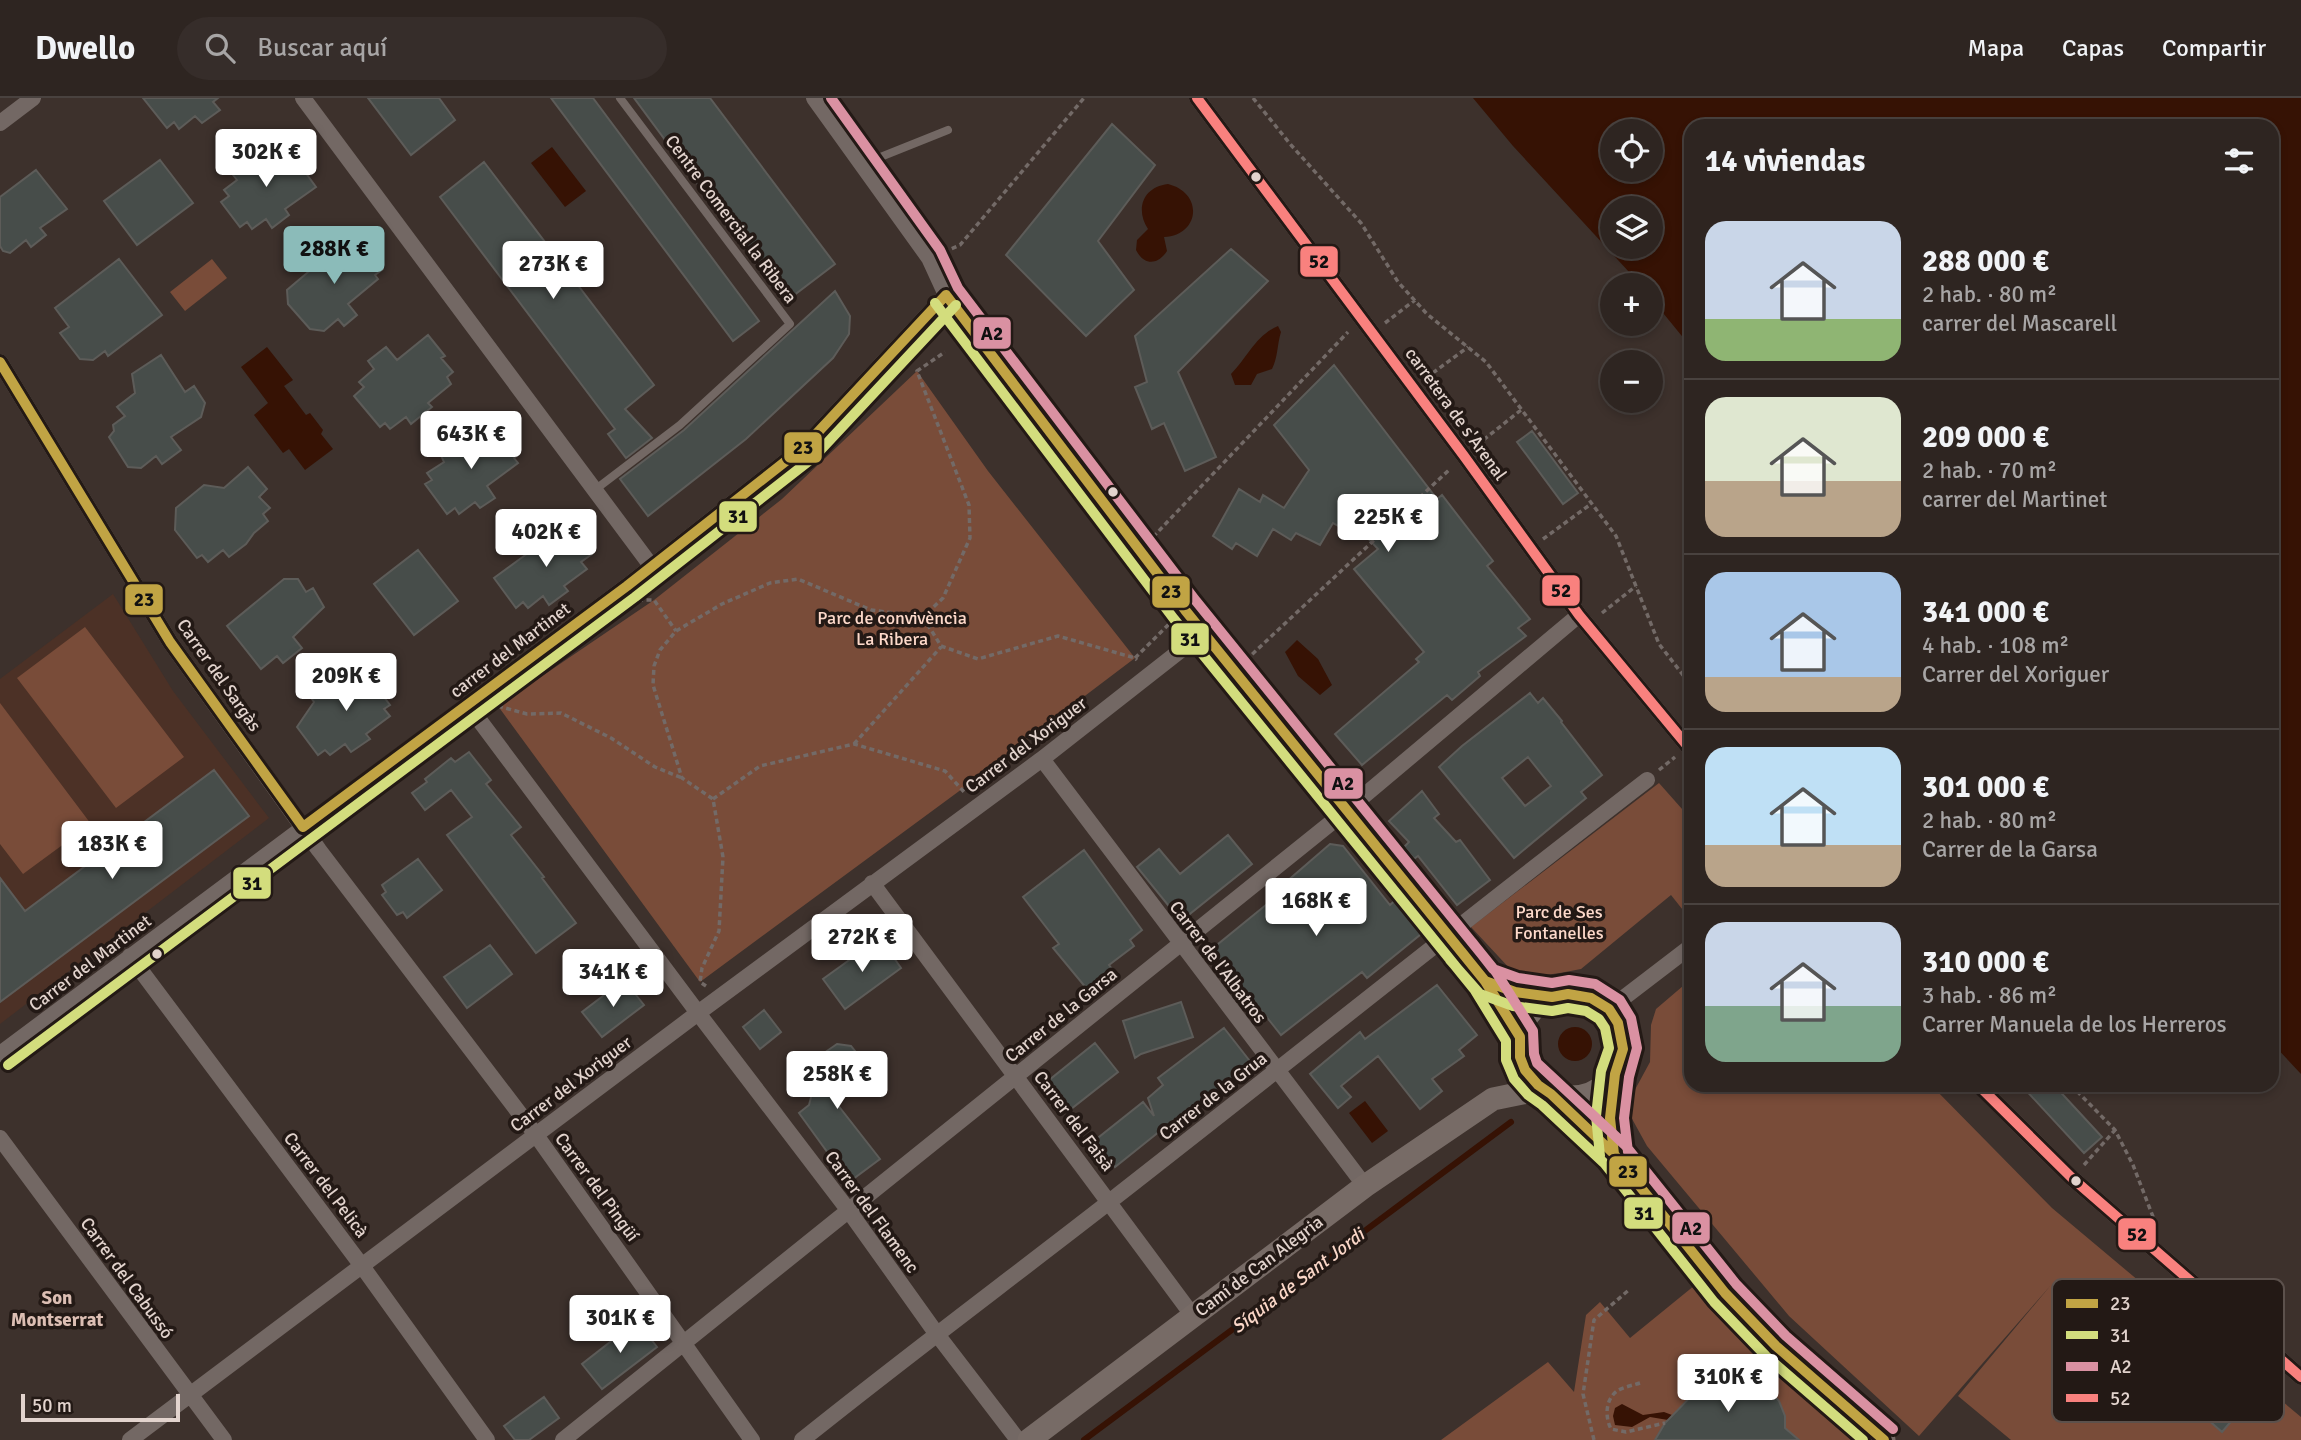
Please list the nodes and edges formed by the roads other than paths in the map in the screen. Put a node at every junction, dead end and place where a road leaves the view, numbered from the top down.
1 (33, 98) edge
2 (303, 98) edge
3 (620, 98) edge
4 (814, 98) edge
5 (1197, 98) edge
6 (0, 123) edge
7 (948, 130) dead end
8 (863, 164) junction
9 (946, 295) junction
10 (0, 362) edge
11 (596, 489) junction
12 (652, 567) junction
13 (1583, 620) junction
14 (1204, 632) junction
15 (468, 705) junction
16 (1684, 741) edge
17 (1042, 759) junction
18 (1647, 780) road end
19 (1347, 810) junction
20 (303, 827) junction
21 (872, 883) junction
22 (1447, 934) junction
23 (1181, 943) junction
24 (1684, 952) edge
25 (130, 956) junction
26 (1485, 981) junction
27 (1552, 997) junction
28 (1609, 1009) junction
29 (698, 1013) junction
30 (1519, 1041) junction
31 (0, 1054) edge
32 (1276, 1071) junction
33 (1615, 1074) junction
34 (1016, 1075) junction
35 (1546, 1091) junction
36 (1985, 1092) edge
37 (1493, 1099) junction
38 (536, 1135) junction
39 (0, 1138) edge
40 (1614, 1154) junction
41 (1365, 1186) junction
42 (1110, 1201) junction
43 (849, 1210) junction
44 (362, 1266) junction
45 (2188, 1279) edge
46 (1193, 1316) junction
47 (936, 1333) junction
48 (684, 1342) junction
49 (2284, 1362) edge
50 (2301, 1377) edge
51 (189, 1395) junction
52 (130, 1440) edge
53 (224, 1440) edge
54 (487, 1440) edge
55 (563, 1440) edge
56 (752, 1440) edge
57 (802, 1440) edge
58 (1017, 1440) edge
59 (1029, 1440) edge
60 (1884, 1440) edge

1 - 6 street
2 - 11 street
3 - 11 lane, Centre Comercial la Ribera
4 - 8 street
5 - 13 street, carretera de s'Arenal
7 - 8 lane
8 - 9 street
9 - 12 street, carrer del Martinet
9 - 14 street
10 - 20 street, Carrer del Sargàs
11 - 12 street
12 - 15 street, carrer del Martinet
13 - 16 street, carretera de s'Arenal
13 - 19 street, Carrer de la Garsa
14 - 17 street, Carrer del Xoriguer
14 - 19 street
15 - 20 street, carrer del Martinet
15 - 29 street, Carrer del Flamenc
17 - 21 street, Carrer del Xoriguer
17 - 23 street, Carrer de l'Albatros
18 - 22 street, Carrer de la Grua
19 - 22 street
19 - 23 street, Carrer de la Garsa
20 - 25 street, Carrer del Martinet
20 - 38 street, Carrer del Pingüí
21 - 29 street, Carrer del Xoriguer
21 - 34 street, Carrer del Faisà
22 - 26 street
22 - 32 street, Carrer de la Grua
23 - 32 street, Carrer de l'Albatros
23 - 34 street, Carrer de la Garsa
24 - 28 street
25 - 31 street, Carrer del Martinet
25 - 44 street, Carrer del Pelicà
26 - 27 street
26 - 30 street
27 - 28 street
27 - 30 street
28 - 33 street
29 - 38 street, Carrer del Xoriguer
29 - 43 street, Carrer del Flamenc
30 - 35 street
30 - 37 street
32 - 41 street, Carrer de l'Albatros
32 - 42 street, Carrer de la Grua
33 - 35 street
33 - 40 street
34 - 42 street, Carrer del Faisà
34 - 43 street, Carrer de la Garsa
35 - 37 street
35 - 40 street
36 - 45 street
37 - 41 street, Camí de Can Alegria
38 - 44 street, Carrer del Xoriguer
38 - 48 street, Carrer del Pingüí
39 - 51 street, Carrer del Cabussó
40 - 60 street
41 - 46 street, Camí de Can Alegria
42 - 46 street, Carrer del Faisà
42 - 47 street, Carrer de la Grua
43 - 47 street, Carrer del Flamenc
43 - 48 street, Carrer de la Garsa
44 - 51 street, Carrer del Xoriguer
44 - 54 street, Carrer del Pelicà
46 - 59 street, Camí de Can Alegria
47 - 57 street, Carrer de la Grua
47 - 58 street, Carrer del Flamenc
48 - 55 street, Carrer de la Garsa
48 - 56 street, Carrer del Pingüí
49 - 50 street
51 - 52 street, Carrer del Xoriguer
51 - 53 street, Carrer del Cabussó

